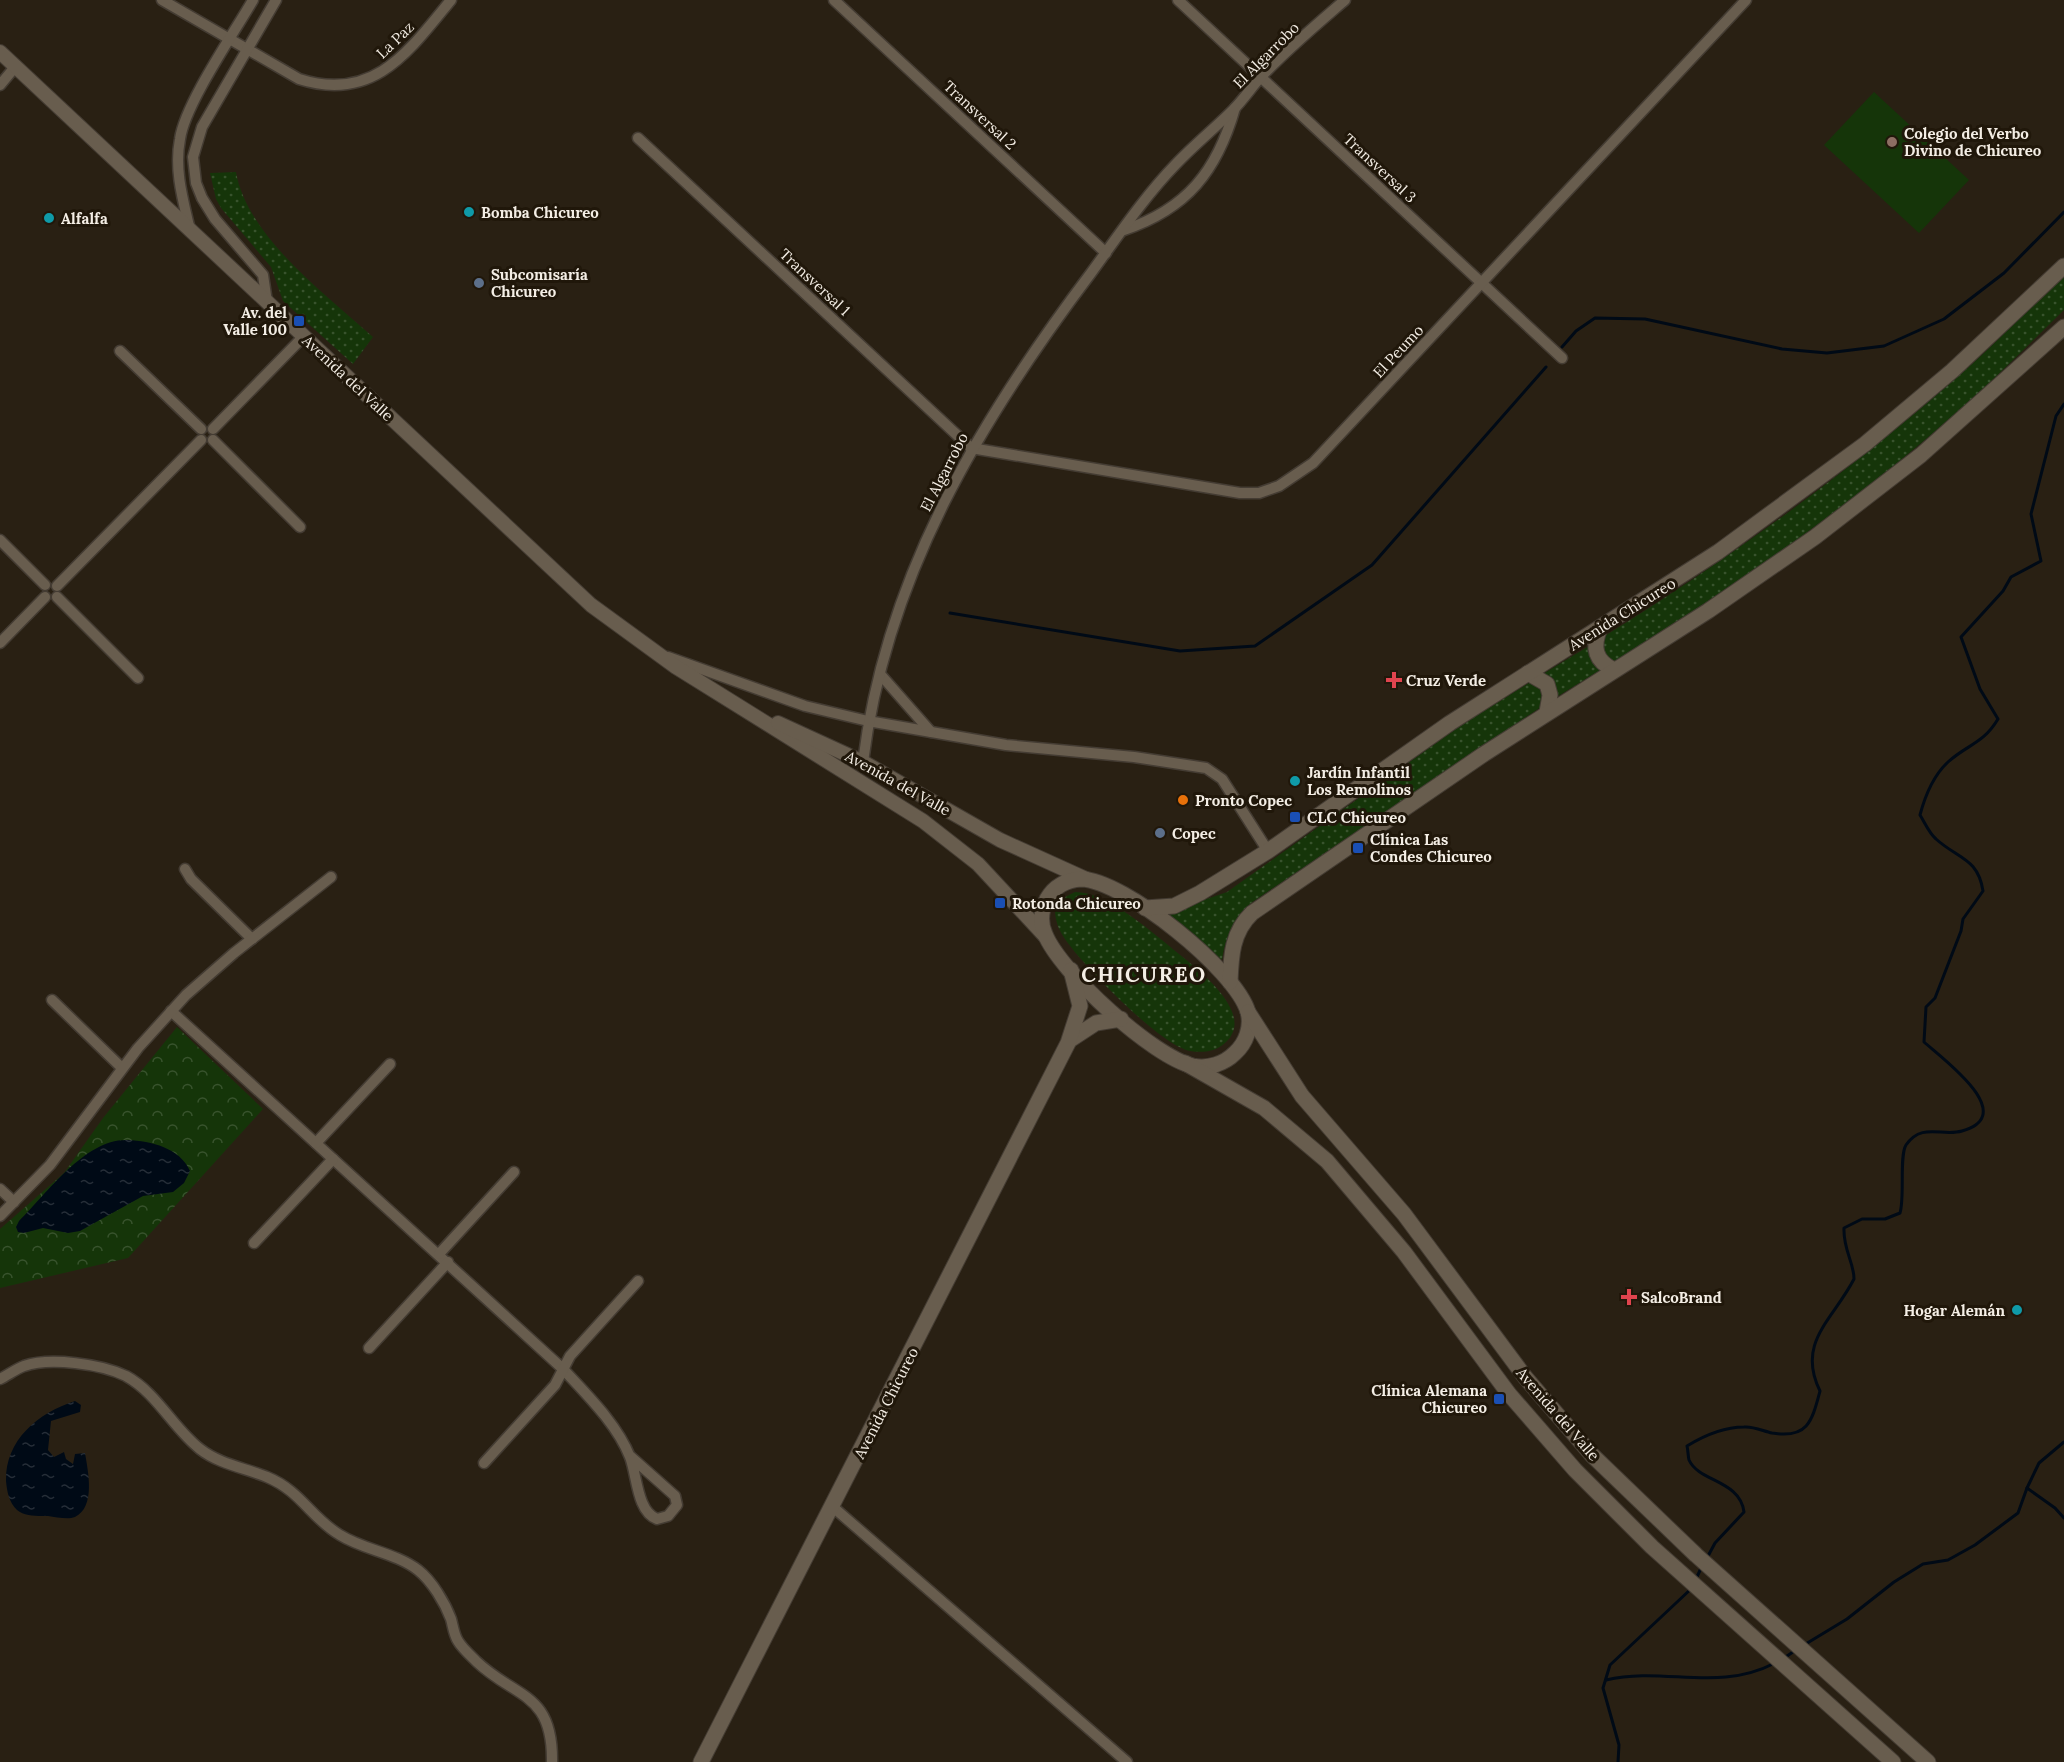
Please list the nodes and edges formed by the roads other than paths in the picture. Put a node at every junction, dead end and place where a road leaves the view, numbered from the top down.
1 (162, 0) edge
2 (253, 0) edge
3 (276, 0) edge
4 (451, 0) edge
5 (834, 0) edge
6 (1178, 0) edge
7 (1346, 0) edge
8 (1746, 0) edge
9 (230, 40) junction
10 (247, 50) junction
11 (1, 57) edge
12 (15, 67) junction
13 (1260, 77) junction
14 (0, 85) edge
15 (1235, 108) junction
16 (638, 138) dead end
17 (190, 230) junction
18 (1124, 230) junction
19 (1106, 253) junction
20 (2064, 266) edge
21 (1482, 282) junction
22 (267, 302) junction
23 (2064, 327) edge
24 (304, 336) junction
25 (120, 351) dead end
26 (1562, 358) dead end
27 (205, 433) junction
28 (971, 448) junction
29 (300, 527) dead end
30 (0, 540) edge
31 (53, 593) junction
32 (1600, 628) junction
33 (0, 643) edge
34 (655, 652) junction
35 (1614, 670) junction
36 (1528, 673) junction
37 (880, 674) junction
38 (138, 678) dead end
39 (709, 688) junction
40 (1547, 712) junction
41 (868, 721) junction
42 (932, 733) junction
43 (863, 762) junction
44 (1268, 850) junction
45 (185, 869) dead end
46 (331, 877) dead end
47 (1086, 879) junction
48 (1145, 908) junction
49 (1045, 936) junction
50 (252, 939) junction
51 (1071, 970) junction
52 (1230, 982) junction
53 (52, 1000) dead end
54 (171, 1011) junction
55 (1248, 1012) junction
56 (1120, 1019) junction
57 (1068, 1042) junction
58 (1185, 1063) junction
59 (390, 1064) dead end
60 (122, 1068) junction
61 (316, 1143) junction
62 (333, 1159) junction
63 (514, 1172) dead end
64 (0, 1188) edge
65 (14, 1202) junction
66 (0, 1216) edge
67 (254, 1243) dead end
68 (439, 1254) junction
69 (448, 1262) junction
70 (638, 1281) dead end
71 (369, 1348) dead end
72 (563, 1369) junction
73 (0, 1379) edge
74 (630, 1456) junction
75 (484, 1462) dead end
76 (833, 1507) junction
77 (552, 1762) edge
78 (701, 1762) edge
79 (1127, 1762) edge
80 (1893, 1762) edge
81 (1928, 1762) edge

1 - 9 street, La Paz
2 - 9 street
3 - 10 street
4 - 10 street, La Paz
5 - 19 street, Transversal 2
6 - 13 street, Transversal 3
7 - 13 street, El Algarrobo
8 - 21 street, El Peumo
9 - 10 street, La Paz
9 - 17 street
10 - 22 street
11 - 12 street, Avenida del Valle
12 - 14 street
12 - 17 street, Avenida del Valle
13 - 15 street, El Algarrobo
13 - 21 street, Transversal 3
15 - 18 street, El Algarrobo
15 - 18 street
16 - 28 street, Transversal 1
17 - 22 street, Avenida del Valle
18 - 19 street, El Algarrobo
19 - 28 street, El Algarrobo
20 - 32 main road, Avenida Chicureo
21 - 26 street, Transversal 3
21 - 28 street, El Peumo
22 - 24 street, Avenida del Valle
23 - 35 main road
24 - 27 street
24 - 34 street, Avenida del Valle
25 - 27 street
27 - 29 street
27 - 31 street
28 - 37 street, El Algarrobo
30 - 31 street
31 - 33 street
31 - 38 street
32 - 35 main road
32 - 36 main road, Avenida Chicureo
34 - 39 street, Avenida del Valle
34 - 41 street
35 - 40 main road
36 - 40 main road
36 - 44 main road, Avenida Chicureo
37 - 41 street, El Algarrobo
37 - 42 street
39 - 43 street, Avenida del Valle
39 - 49 street, Avenida del Valle
40 - 52 main road
41 - 42 street
41 - 43 street, El Algarrobo
42 - 44 street
43 - 47 street, Avenida del Valle
44 - 48 main road, Avenida Chicureo
45 - 50 street
46 - 50 street
47 - 48 main road, Avenida del Valle
47 - 49 main road
48 - 52 main road, Avenida del Valle
49 - 51 main road, Avenida del Valle
50 - 54 street
51 - 56 main road, Avenida del Valle
51 - 57 main road, Avenida Chicureo
52 - 55 main road, Avenida del Valle
53 - 60 street
54 - 60 street
54 - 61 street
55 - 58 main road
55 - 81 main road, Avenida del Valle
56 - 57 main road, Avenida Chicureo
56 - 58 main road, Avenida del Valle
57 - 76 main road, Avenida Chicureo
58 - 80 main road, Avenida del Valle
59 - 61 street
60 - 65 street
61 - 62 street
62 - 67 street
62 - 68 street
63 - 68 street
64 - 65 street
65 - 66 street
68 - 69 street
69 - 71 street
69 - 72 street
70 - 72 street
72 - 74 street
72 - 75 street
73 - 77 street
74 - 74 street
76 - 78 main road, Avenida Chicureo
76 - 79 street

